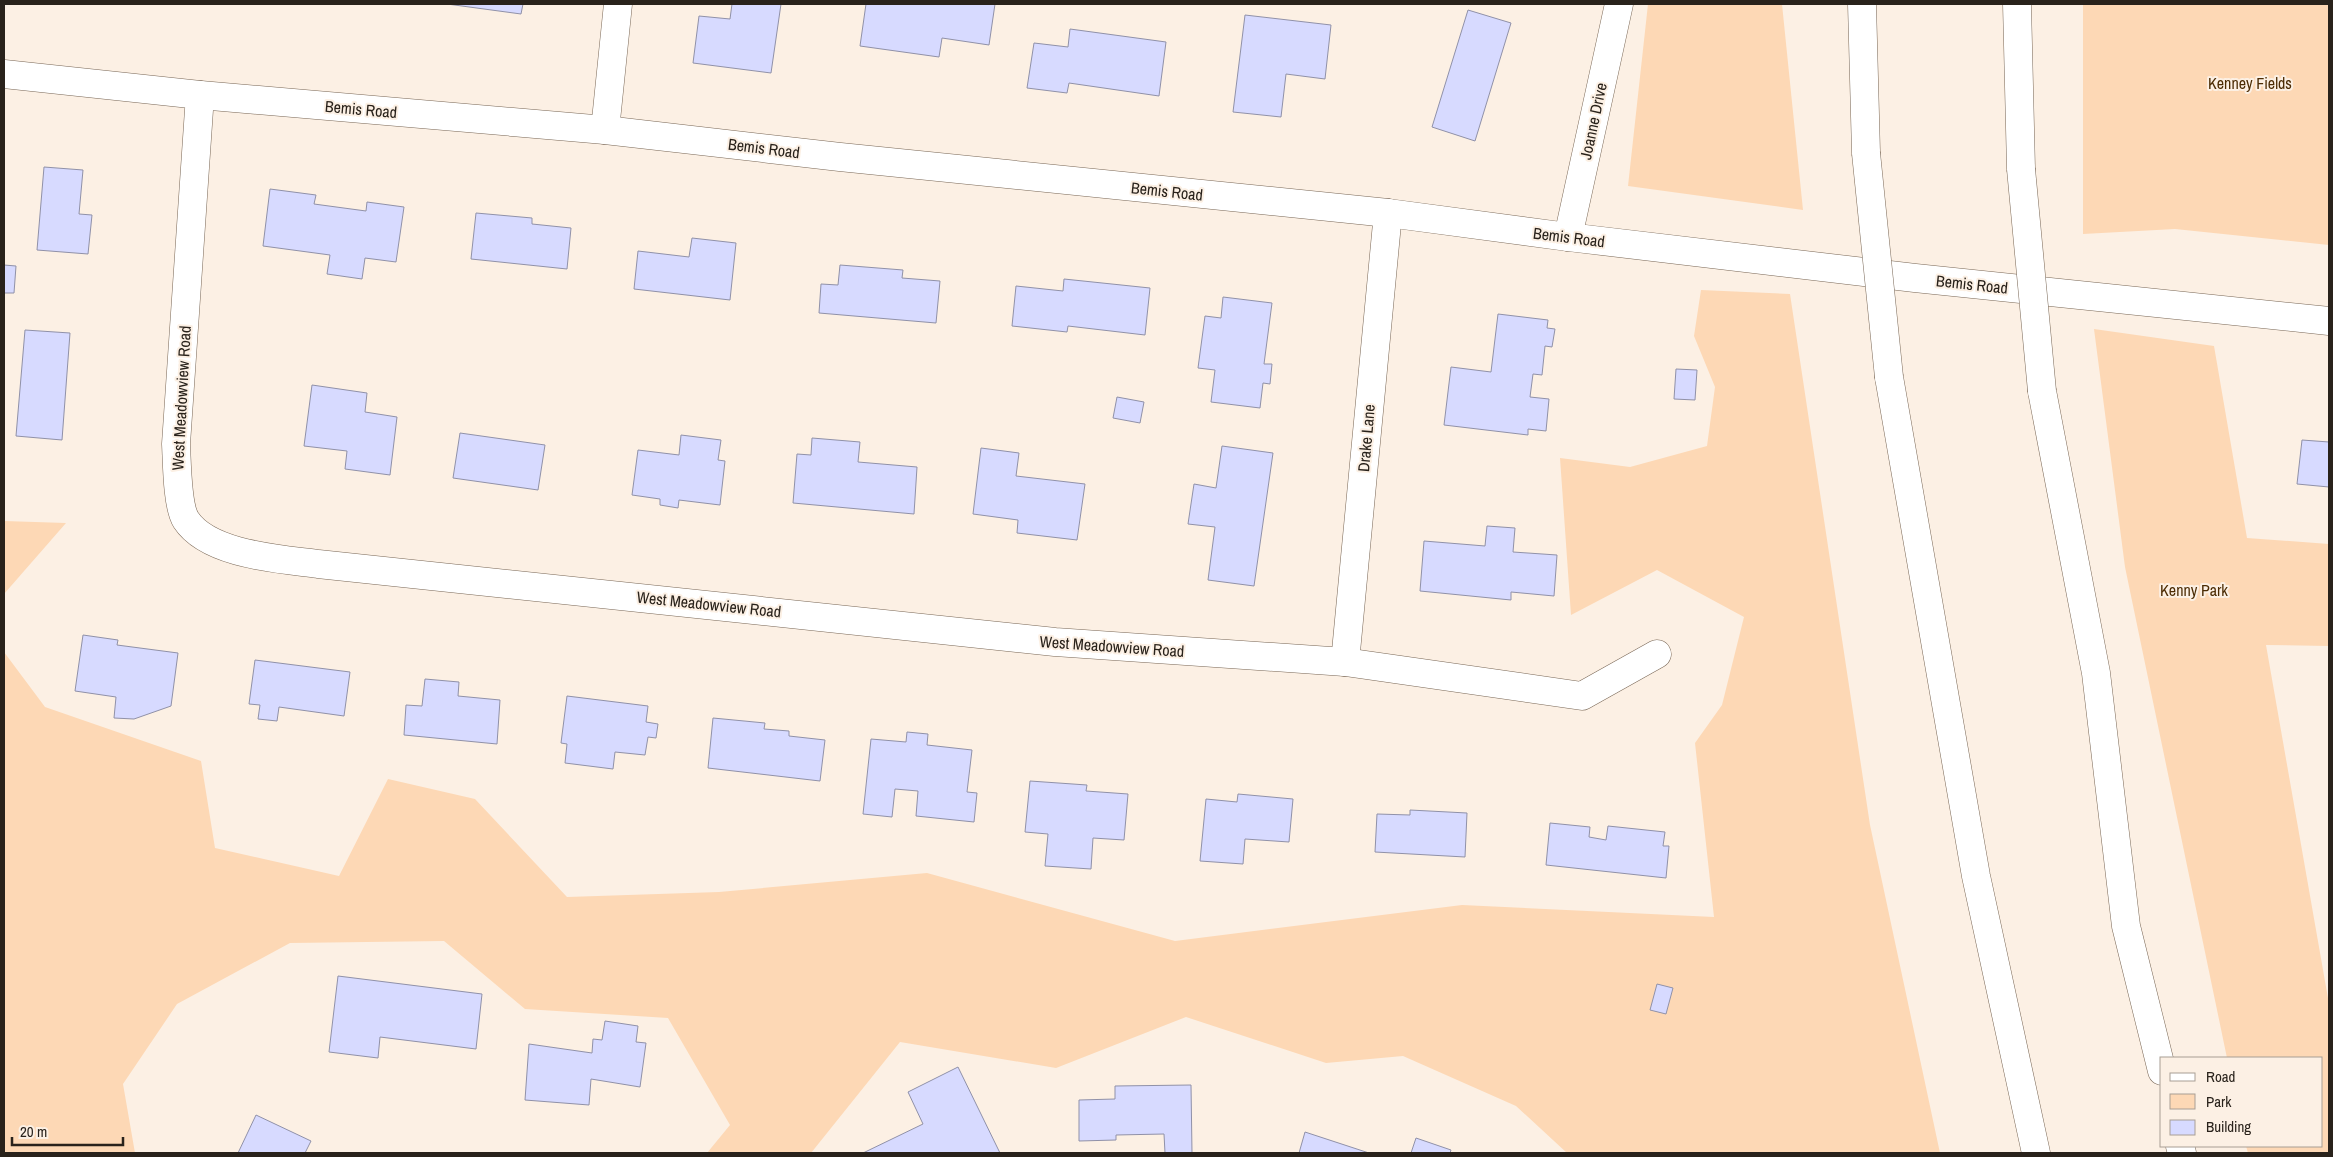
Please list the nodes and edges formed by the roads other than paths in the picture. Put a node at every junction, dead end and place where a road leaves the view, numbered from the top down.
1 (618, 4) edge
2 (1619, 4) edge
3 (1862, 4) edge
4 (2017, 4) edge
5 (4, 74) edge
6 (200, 95) junction
7 (605, 130) junction
8 (1388, 213) junction
9 (1568, 237) junction
10 (2329, 321) edge
11 (1657, 654) dead end
12 (1345, 662) junction
13 (2160, 1063) edge
14 (2036, 1153) edge

1 - 7 main road
2 - 9 main road, Joanne Drive
3 - 14 main road, bridge
4 - 13 main road, bridge
5 - 6 main road, Bemis Road
6 - 7 main road, Bemis Road
6 - 12 main road, West Meadowview Road
7 - 8 main road, Bemis Road
8 - 9 main road, Bemis Road
8 - 12 main road, Drake Lane
9 - 10 main road, Bemis Road
11 - 12 main road, West Meadowview Road

